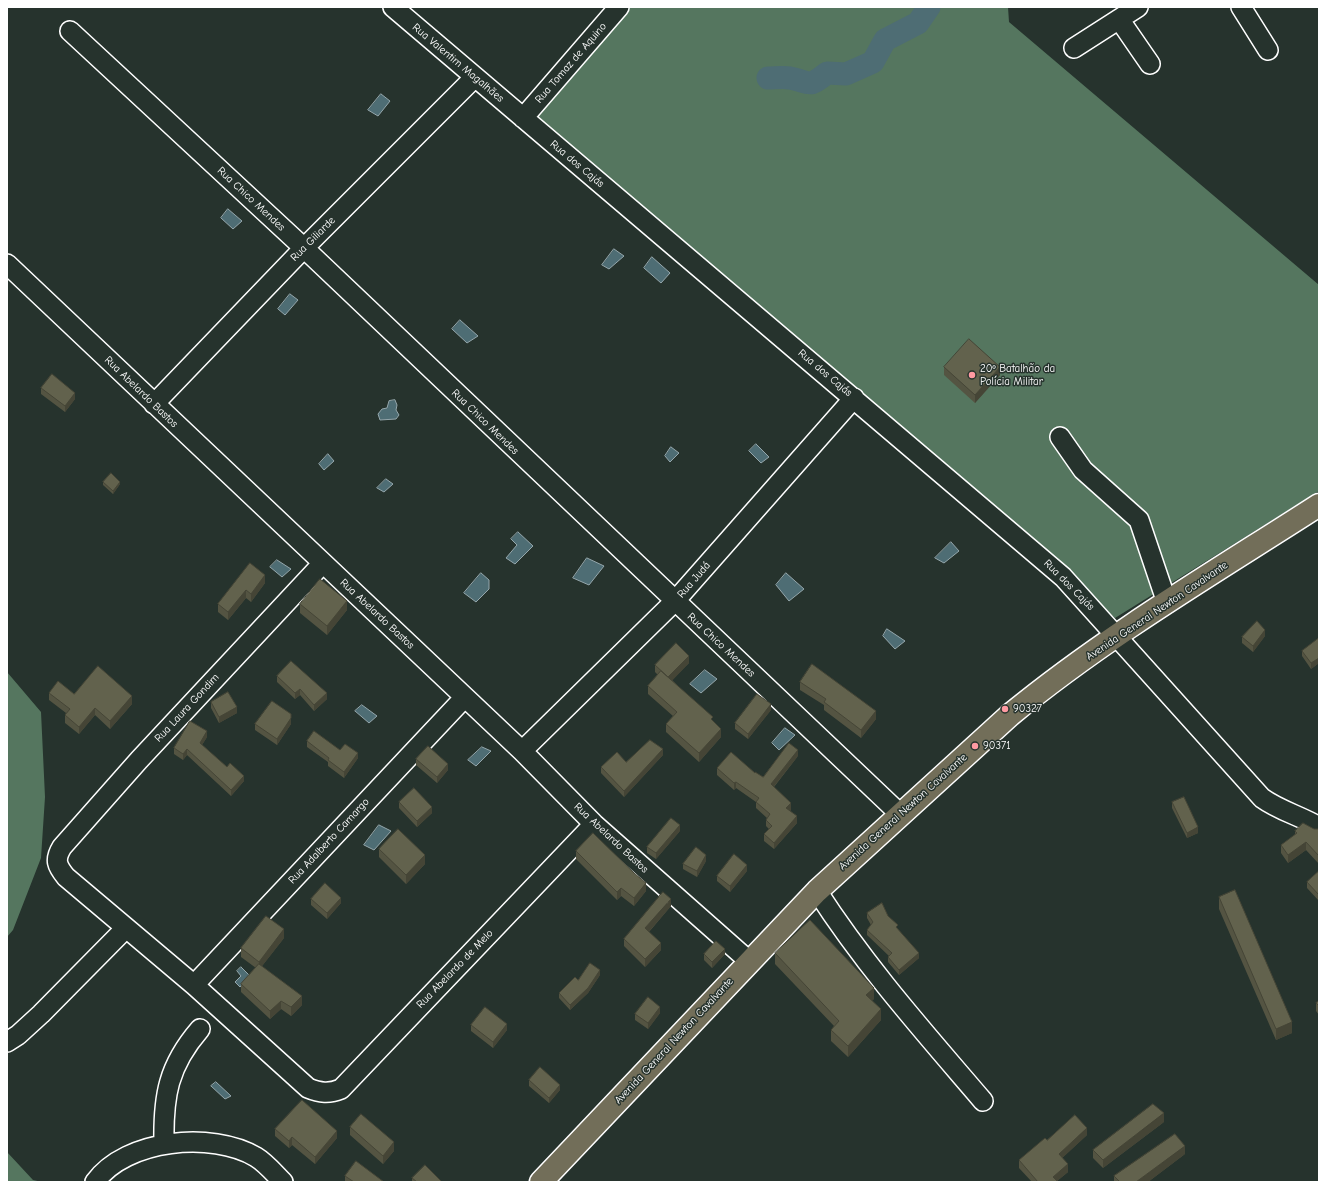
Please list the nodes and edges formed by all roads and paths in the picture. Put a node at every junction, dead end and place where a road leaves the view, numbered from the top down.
1 (393, 7) edge
2 (619, 7) edge
3 (1138, 7) edge
4 (1241, 7) edge
5 (1119, 19) junction
6 (70, 31) dead end
7 (1074, 48) dead end
8 (1268, 50) dead end
9 (1150, 64) dead end
10 (475, 77) junction
11 (524, 118) junction
12 (304, 248) junction
13 (7, 264) edge
14 (854, 398) junction
15 (154, 404) junction
16 (1060, 437) dead end
17 (1319, 505) edge
18 (323, 563) junction
19 (675, 602) junction
20 (1167, 603) junction
21 (1118, 636) junction
22 (465, 697) junction
23 (522, 751) junction
24 (900, 814) junction
25 (594, 824) junction
26 (1319, 827) edge
27 (817, 891) junction
28 (125, 929) junction
29 (749, 961) junction
30 (194, 985) junction
31 (200, 1029) dead end
32 (7, 1042) edge
33 (983, 1101) dead end
34 (164, 1144) junction
35 (95, 1182) edge
36 (284, 1182) edge
37 (541, 1182) edge

1 - 10 street, Rua Valentim Magalhães
2 - 11 street, Rua Tomaz de Aquino
3 - 5 street
4 - 8 street
5 - 7 street
5 - 9 street
6 - 12 street, Rua Chico Mendes
10 - 11 street, Rua Valentim Magalhães
10 - 12 street, Rua Giliarde
11 - 14 street, Rua dos Cajás
12 - 15 street, Rua Giliarde
12 - 19 street, Rua Chico Mendes
13 - 15 street, Rua Abelardo Bastos
14 - 19 street, Rua Judá
14 - 21 street, Rua dos Cajás
15 - 18 street, Rua Abelardo Bastos
16 - 20 street
17 - 20 main road, Avenida General Newton Cavalvante
18 - 22 street, Rua Abelardo Bastos
18 - 28 street, Rua Laura Gondim
19 - 23 street, Rua Judá
19 - 24 street, Rua Chico Mendes
20 - 21 main road, Avenida General Newton Cavalvante
21 - 24 main road, Avenida General Newton Cavalvante
21 - 26 street, Rua dos Cajás
22 - 23 street, Rua Abelardo Bastos
22 - 30 street, Rua Adalberto Camargo
23 - 25 street, Rua Abelardo Bastos
24 - 27 main road, Avenida General Newton Cavalvante
25 - 29 street, Rua Abelardo Bastos
25 - 30 street, Rua Abelardo de Melo
27 - 29 main road, Avenida General Newton Cavalvante
27 - 33 street
28 - 30 street
28 - 32 street
29 - 37 main road, Avenida General Newton Cavalvante
31 - 34 street
34 - 35 street
34 - 36 street

